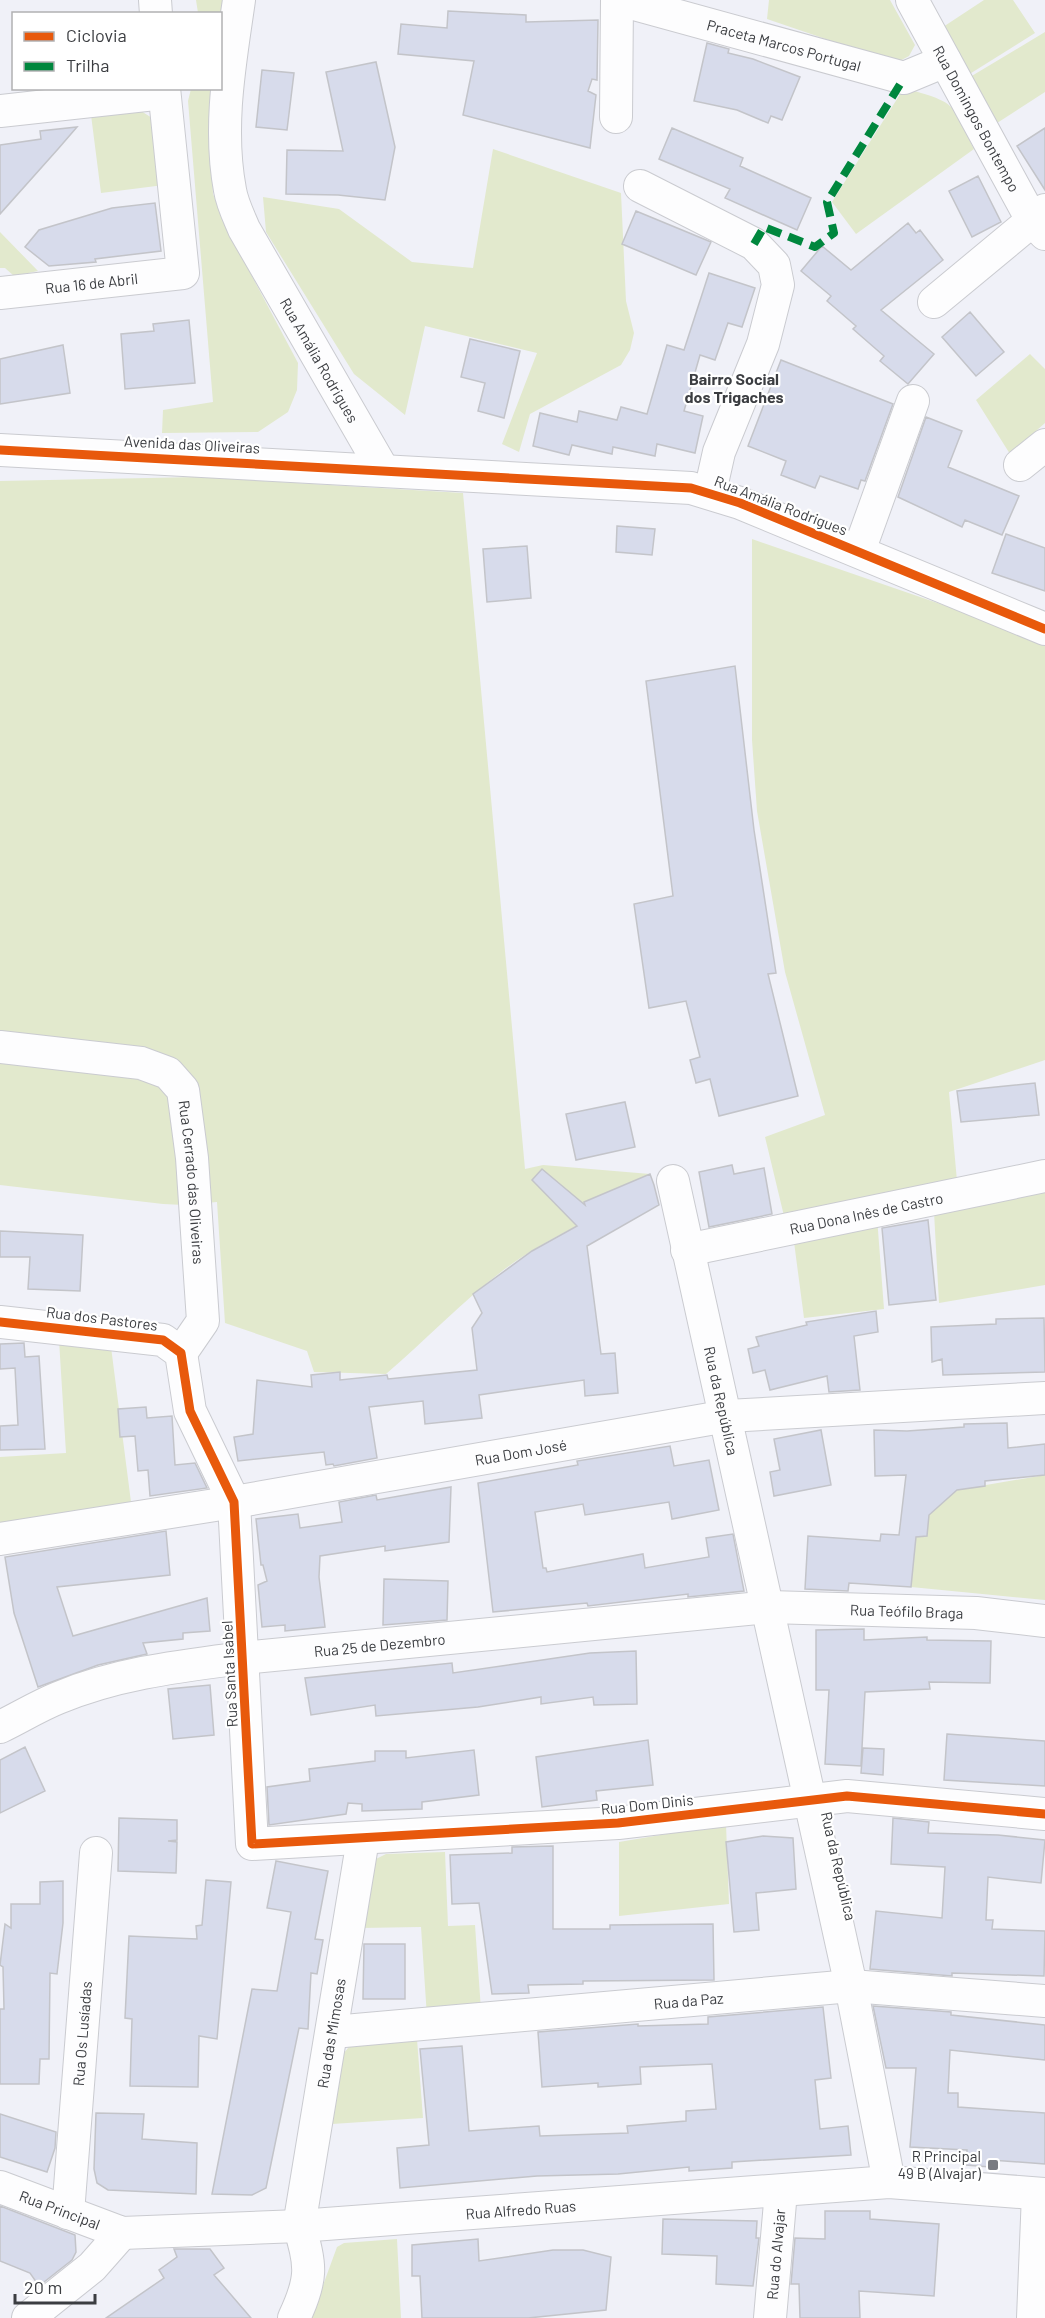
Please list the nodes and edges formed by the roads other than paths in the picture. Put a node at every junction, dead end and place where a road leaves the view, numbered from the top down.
1 (239, 0) edge
2 (618, 0) edge
3 (912, 0) edge
4 (945, 61) junction
5 (164, 91) edge
6 (0, 111) edge
7 (616, 117) dead end
8 (640, 186) dead end
9 (1041, 222) edge
10 (0, 293) edge
11 (934, 302) dead end
12 (913, 401) dead end
13 (1045, 445) edge
14 (0, 450) edge
15 (1020, 465) dead end
16 (383, 470) junction
17 (710, 492) junction
18 (859, 551) junction
19 (1045, 629) edge
20 (0, 1047) edge
21 (1045, 1176) edge
22 (673, 1181) dead end
23 (687, 1250) junction
24 (0, 1322) edge
25 (181, 1353) junction
26 (1045, 1398) edge
27 (727, 1416) junction
28 (234, 1502) junction
29 (0, 1539) edge
30 (769, 1607) junction
31 (1045, 1621) edge
32 (243, 1658) junction
33 (0, 1728) edge
34 (808, 1800) junction
35 (1045, 1814) edge
36 (363, 1839) junction
37 (252, 1844) joint
38 (96, 1853) dead end
39 (851, 1986) junction
40 (1045, 2001) edge
41 (333, 2032) junction
42 (889, 2182) junction
43 (0, 2187) edge
44 (781, 2191) junction
45 (1041, 2194) edge
46 (68, 2213) junction
47 (299, 2226) junction
48 (122, 2233) junction
49 (28, 2318) edge
50 (294, 2318) edge
51 (770, 2318) edge
52 (1033, 2318) edge

1 - 16 street, Rua Amália Rodrigues
2 - 4 street, Praceta Marcos Portugal
2 - 7 street
3 - 4 street, Rua Domingos Bontempo
4 - 9 street, Rua Domingos Bontempo
5 - 6 street
5 - 10 street, Rua 16 de Abril
8 - 17 street
9 - 11 street
12 - 18 street
13 - 15 street
14 - 16 street, Avenida das Oliveiras
16 - 17 street, Rua Amália Rodrigues
17 - 18 street, Rua Amália Rodrigues
18 - 19 street, Rua Amália Rodrigues
20 - 25 street, Rua Cerrado das Oliveiras
21 - 23 street, Rua Dona Inês de Castro
22 - 23 street, Rua da República
23 - 27 street, Rua da República
24 - 25 street, Rua dos Pastores
25 - 28 street
26 - 27 street, Rua Dom José
27 - 28 street, Rua Dom José
27 - 30 street, Rua da República
28 - 29 street, Rua Dom José
28 - 32 street, Rua Santa Isabel
30 - 31 street, Rua Teófilo Braga
30 - 32 street, Rua 25 de Dezembro
30 - 34 street, Rua da República
32 - 33 street, Rua 25 de Dezembro
32 - 37 street, Rua Santa Isabel
34 - 35 street, Rua Dom Dinis
34 - 36 street, Rua Dom Dinis
34 - 39 street, Rua da República
36 - 37 street, Rua Dom Dinis
36 - 41 street, Rua das Mimosas
38 - 46 street, Rua Os Lusíadas
39 - 40 street, Rua da Paz
39 - 41 street, Rua da Paz
39 - 42 street, Rua da República
41 - 47 street, Rua das Mimosas
42 - 44 street, Rua Alfredo Ruas
42 - 45 street, Rua Alfredo Ruas
43 - 46 street, Rua Principal
44 - 47 street, Rua Alfredo Ruas
44 - 51 street, Rua do Alvajar
45 - 52 street
46 - 48 street, Rua Principal
47 - 48 street, Rua Alfredo Ruas
47 - 50 street
48 - 49 street

